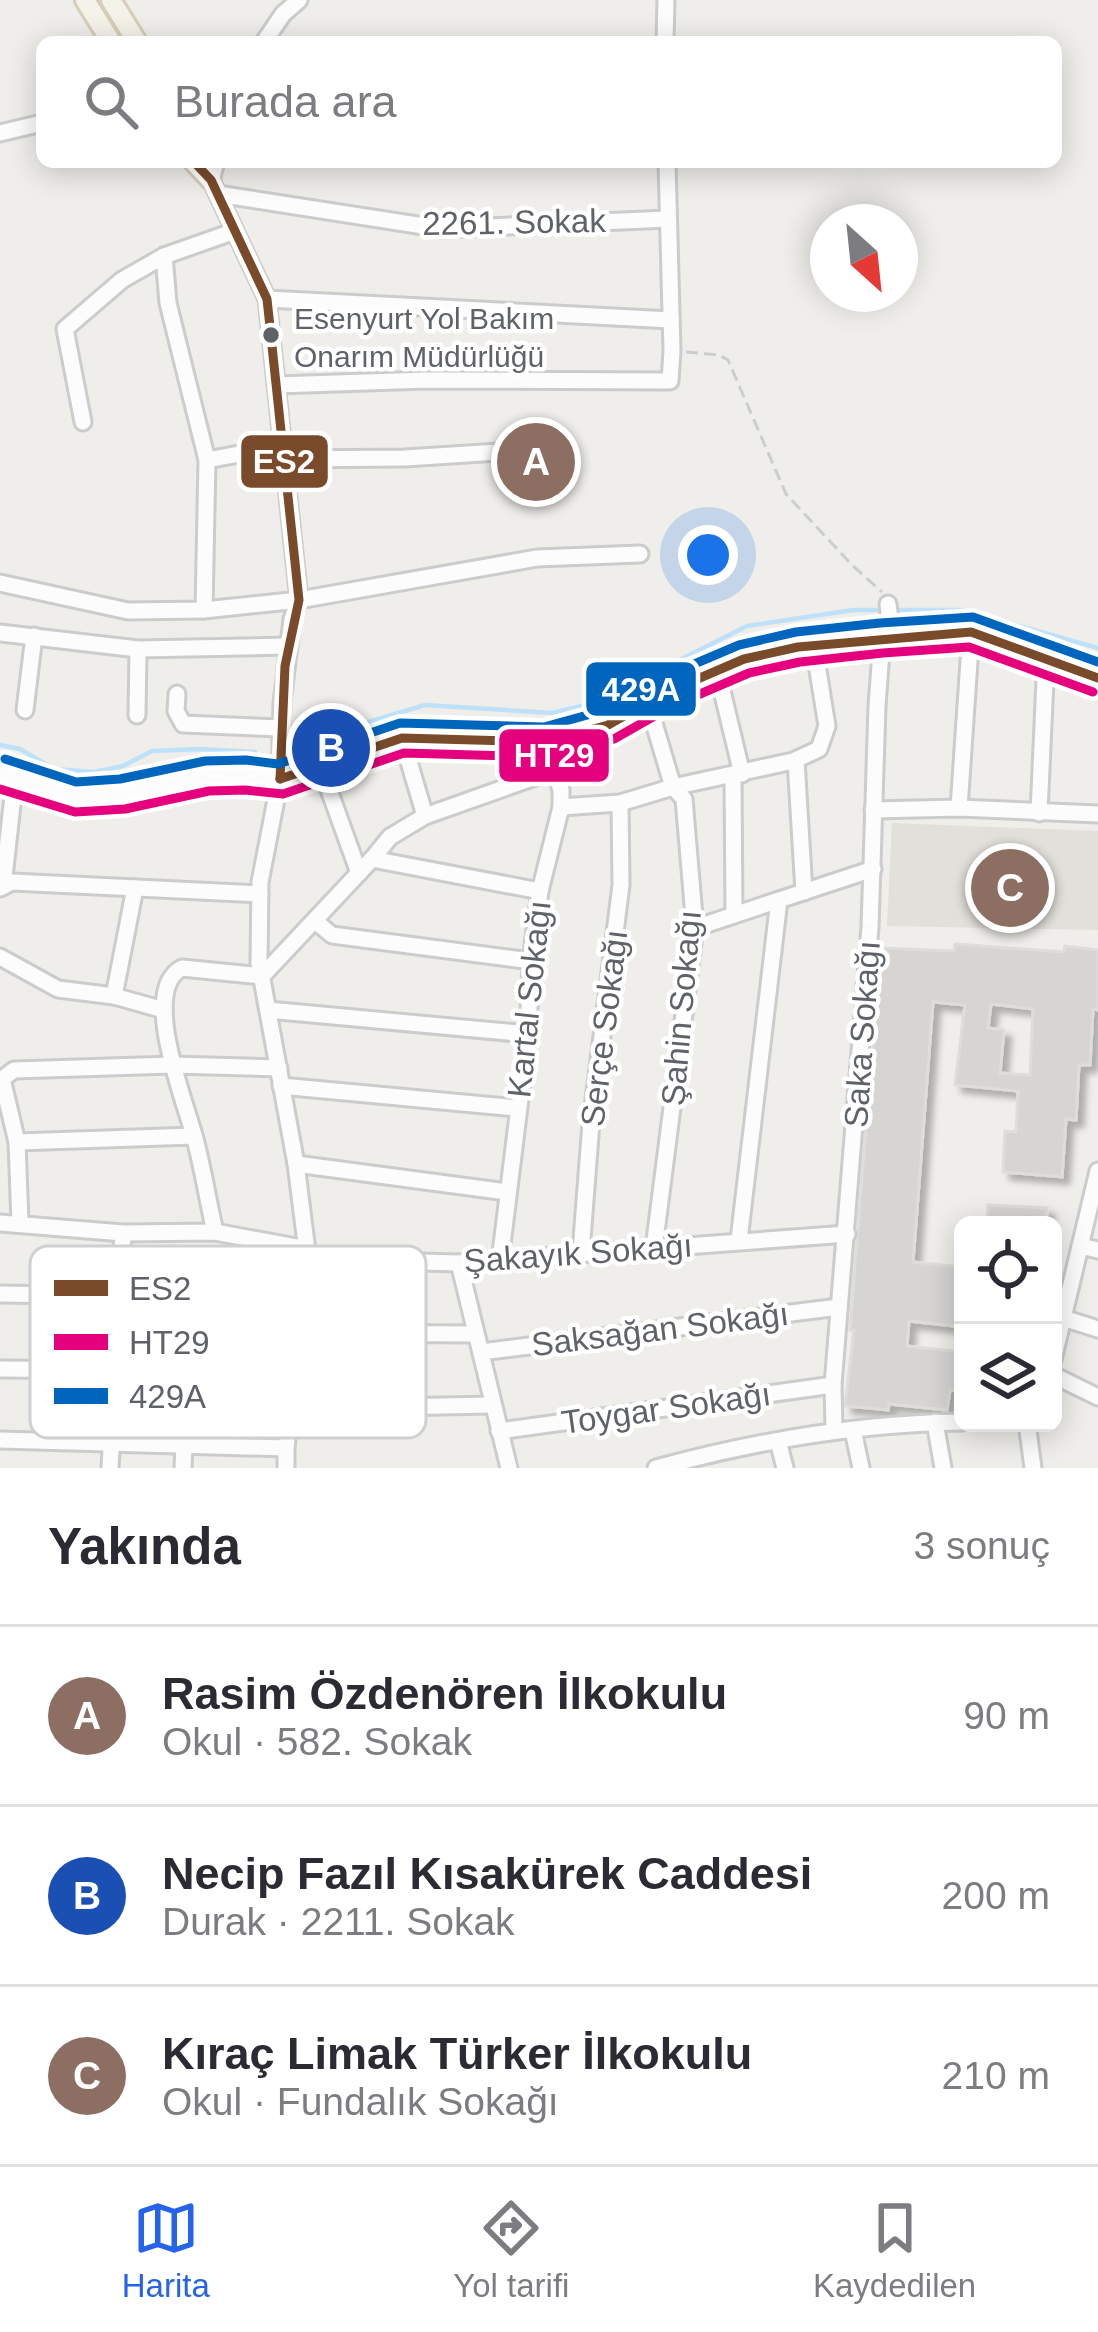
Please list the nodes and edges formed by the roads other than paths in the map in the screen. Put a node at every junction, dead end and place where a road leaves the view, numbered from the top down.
1 (85, 0) edge
2 (112, 0) edge
3 (299, 0) edge
4 (666, 0) edge
5 (107, 36) edge
6 (133, 36) edge
7 (268, 36) edge
8 (665, 36) edge
9 (36, 125) edge
10 (0, 134) edge
11 (667, 168) edge
12 (212, 175) edge
13 (668, 219) junction
14 (235, 231) junction
15 (164, 256) junction
16 (268, 299) junction
17 (671, 320) junction
18 (276, 385) junction
19 (83, 422) dead end
20 (561, 448) dead end
21 (282, 453) junction
22 (207, 460) junction
23 (640, 554) dead end
24 (0, 583) edge
25 (299, 600) junction
26 (888, 604) road end
27 (204, 610) junction
28 (889, 632) junction
29 (971, 632) junction
30 (0, 633) edge
31 (34, 636) junction
32 (289, 646) junction
33 (814, 646) junction
34 (138, 649) junction
35 (1046, 658) junction
36 (717, 670) junction
37 (1098, 678) edge
38 (177, 694) dead end
39 (648, 703) junction
40 (26, 710) dead end
41 (137, 716) dead end
42 (281, 728) junction
43 (402, 738) junction
44 (546, 742) junction
45 (796, 760) junction
46 (320, 765) junction
47 (555, 770) junction
48 (737, 775) junction
49 (8, 776) edge
50 (280, 779) junction
51 (673, 787) junction
52 (620, 803) junction
53 (561, 807) junction
54 (959, 808) junction
55 (873, 810) junction
56 (1039, 813) junction
57 (1098, 814) edge
58 (425, 816) junction
59 (372, 859) junction
60 (873, 869) junction
61 (359, 873) junction
62 (2, 887) edge
63 (135, 888) junction
64 (540, 891) junction
65 (804, 892) junction
66 (260, 894) junction
67 (779, 900) junction
68 (734, 915) junction
69 (315, 921) junction
70 (695, 928) junction
71 (0, 957) edge
72 (531, 961) junction
73 (262, 976) junction
74 (114, 996) junction
75 (164, 1010) junction
76 (268, 1010) junction
77 (527, 1034) junction
78 (172, 1065) junction
79 (280, 1077) junction
80 (517, 1108) junction
81 (194, 1136) junction
82 (17, 1142) junction
83 (296, 1164) junction
84 (1098, 1171) edge
85 (9, 1180) edge
86 (507, 1192) junction
87 (0, 1223) edge
88 (20, 1223) junction
89 (215, 1232) junction
90 (123, 1233) junction
91 (847, 1234) junction
92 (739, 1240) junction
93 (122, 1246) edge
94 (274, 1246) edge
95 (307, 1246) edge
96 (1080, 1246) junction
97 (654, 1249) junction
98 (1098, 1250) edge
99 (580, 1252) junction
100 (426, 1261) edge
101 (500, 1261) junction
102 (459, 1263) junction
103 (0, 1294) edge
104 (30, 1295) edge
105 (838, 1307) junction
106 (1063, 1318) junction
107 (1062, 1324) edge
108 (1098, 1329) edge
109 (426, 1334) edge
110 (476, 1334) junction
111 (481, 1352) junction
112 (1062, 1379) edge
113 (832, 1385) junction
114 (1098, 1397) edge
115 (493, 1406) junction
116 (426, 1407) edge
117 (935, 1422) junction
118 (954, 1422) edge
119 (834, 1430) junction
120 (853, 1430) junction
121 (500, 1431) junction
122 (1028, 1432) edge
123 (112, 1438) edge
124 (287, 1438) edge
125 (0, 1440) edge
126 (778, 1441) junction
127 (112, 1443) junction
128 (184, 1445) junction
129 (286, 1448) junction
130 (701, 1462) edge
131 (110, 1468) edge
132 (183, 1468) edge
133 (286, 1468) edge
134 (509, 1468) edge
135 (656, 1468) edge
136 (785, 1468) edge
137 (861, 1468) edge
138 (943, 1468) edge
139 (1033, 1468) edge

1 - 5 main road
2 - 6 main road
3 - 7 street
4 - 8 street
9 - 10 street
11 - 13 street
12 - 13 street, 2261. Sokak
12 - 14 street
13 - 17 street
14 - 15 street
14 - 16 street
15 - 19 street
15 - 22 street
16 - 17 street
16 - 18 street
17 - 18 street
18 - 21 street
20 - 21 street
21 - 22 street
21 - 25 street
22 - 27 street
23 - 25 street
24 - 27 street
25 - 27 street
25 - 32 street
26 - 28 street, Saka Sokağı
28 - 29 street
28 - 33 street
28 - 55 street, Saka Sokağı
29 - 35 street
29 - 54 street
30 - 31 street
31 - 34 street
31 - 40 street
32 - 34 street
32 - 42 street
33 - 36 street
33 - 45 street
34 - 41 street
35 - 37 street
35 - 56 street
36 - 39 street
36 - 48 street
38 - 42 street
39 - 44 street
39 - 51 street, Şahin Sokağı
42 - 50 street
43 - 44 street
43 - 46 street
43 - 58 street
44 - 47 street, Kartal Sokağı
45 - 48 street
45 - 65 street
46 - 50 street
46 - 61 street
47 - 53 street, Kartal Sokağı
47 - 58 street
48 - 51 street
48 - 68 street
49 - 50 street
49 - 62 street
50 - 66 street
51 - 52 street
51 - 70 street, Şahin Sokağı
52 - 53 street
52 - 99 street, Serçe Sokağı
53 - 64 street, Kartal Sokağı
54 - 55 street
54 - 56 street
55 - 60 street, Saka Sokağı
56 - 57 street
58 - 59 street
59 - 61 street
59 - 64 street
60 - 65 street
60 - 91 street, Saka Sokağı
61 - 69 street
62 - 63 street
63 - 66 street
63 - 74 street
64 - 72 street, Kartal Sokağı
65 - 67 street
66 - 73 street
67 - 68 street
67 - 92 street
68 - 70 street
69 - 72 street
69 - 73 street
70 - 97 street, Şahin Sokağı
71 - 74 street
72 - 77 street, Kartal Sokağı
73 - 75 street
73 - 76 street
74 - 75 street
75 - 78 street
76 - 77 street
76 - 79 street
77 - 80 street, Kartal Sokağı
78 - 79 street
78 - 81 street
78 - 82 street
79 - 80 street
79 - 83 street
80 - 86 street, Kartal Sokağı
81 - 82 street
81 - 89 street
82 - 85 street
83 - 86 street
83 - 95 street
84 - 96 street
85 - 88 street
86 - 101 street, Kartal Sokağı
87 - 88 street, Şakayık Sokağı
88 - 90 street, Şakayık Sokağı
89 - 90 street, Şakayık Sokağı
89 - 94 street, Şakayık Sokağı
90 - 93 street
91 - 92 street, Şakayık Sokağı
91 - 105 street, Saka Sokağı
92 - 97 street, Şakayık Sokağı
96 - 98 street
96 - 106 street
97 - 99 street, Şakayık Sokağı
99 - 101 street, Şakayık Sokağı
100 - 102 street, Şakayık Sokağı
101 - 102 street, Şakayık Sokağı
102 - 110 street
103 - 104 street
105 - 111 street, Saksağan Sokağı
105 - 113 street, Saka Sokağı
106 - 107 street
106 - 108 street
109 - 110 street
110 - 111 street
111 - 115 street
112 - 114 street
113 - 119 street, Saka Sokağı
113 - 121 street, Toygar Sokağı
115 - 116 street
115 - 121 street
117 - 118 street
117 - 120 street
117 - 138 street
119 - 120 street
119 - 126 street
120 - 137 street
121 - 134 street
122 - 139 street
123 - 127 street
124 - 129 street
125 - 127 street
126 - 130 street
126 - 136 street
127 - 128 street
127 - 131 street
128 - 129 street
128 - 132 street
129 - 133 street
130 - 135 street

